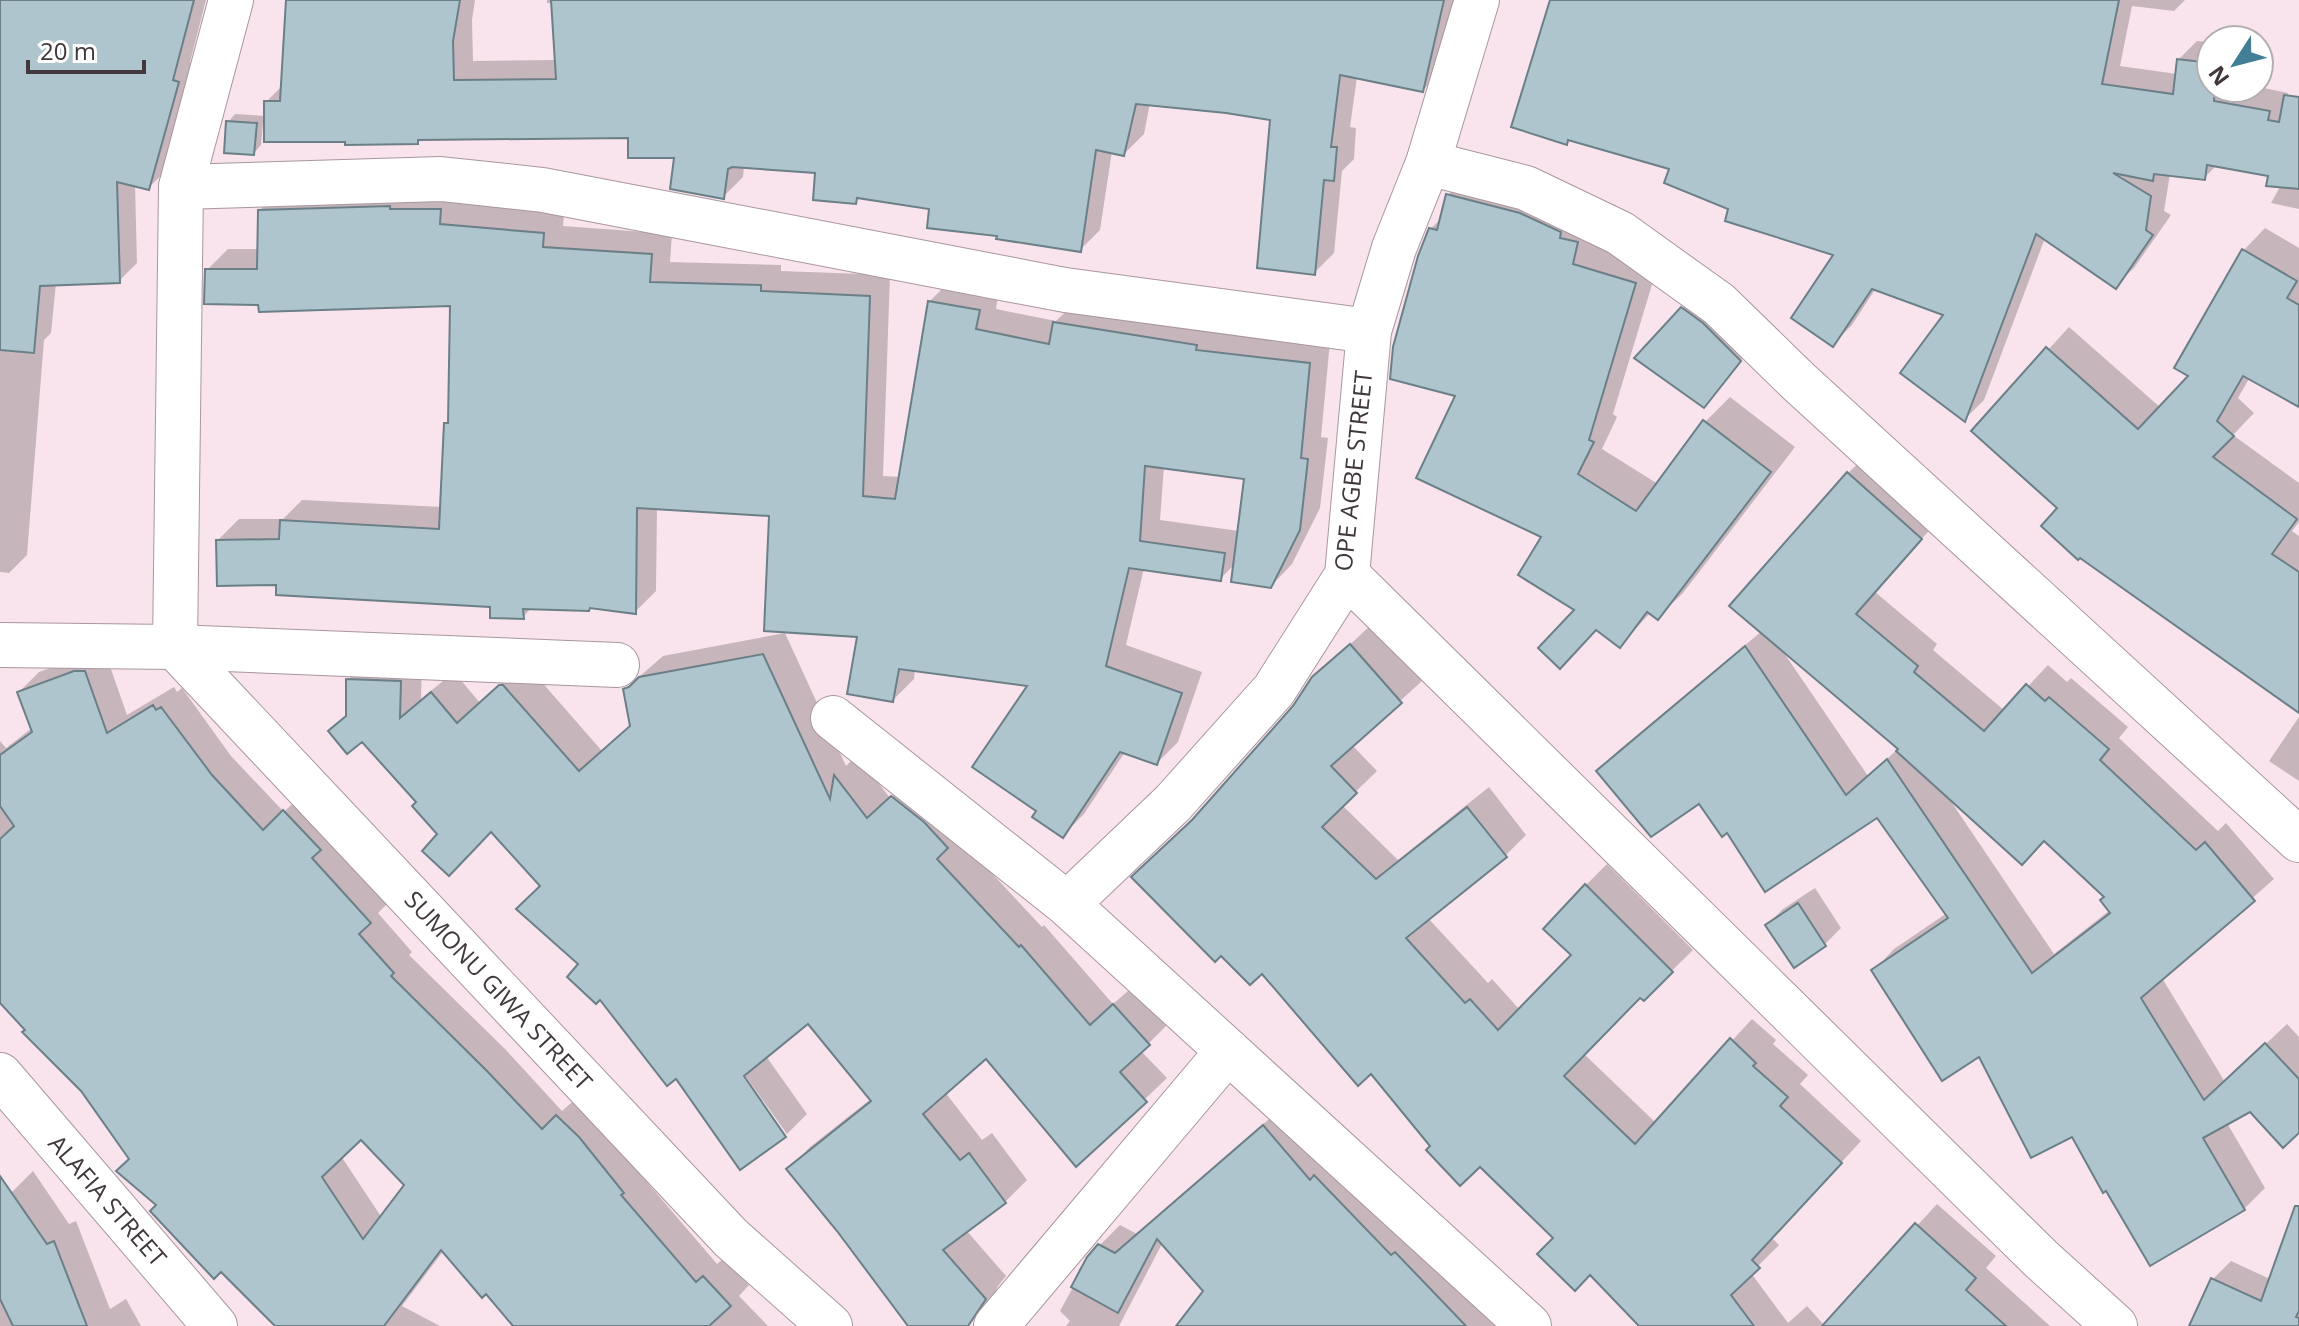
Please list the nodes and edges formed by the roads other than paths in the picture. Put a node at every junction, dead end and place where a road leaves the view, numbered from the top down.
1 (231, 0) edge
2 (1477, 0) edge
3 (1428, 163) junction
4 (181, 187) junction
5 (1369, 331) junction
6 (1347, 575) junction
7 (0, 645) edge
8 (175, 647) junction
9 (617, 665) dead end
10 (833, 718) dead end
11 (2299, 840) edge
12 (1067, 904) junction
13 (1228, 1051) junction
14 (0, 1075) edge
15 (215, 1326) edge
16 (830, 1326) edge
17 (996, 1326) edge
18 (1529, 1326) edge
19 (2115, 1326) edge

1 - 4 street
2 - 3 street, OPE AGBE STREET
3 - 5 street, OPE AGBE STREET
3 - 11 street
4 - 5 street
4 - 8 street
5 - 6 street, OPE AGBE STREET
6 - 12 street, OPE AGBE STREET
6 - 19 street
7 - 8 street
8 - 9 street
8 - 16 street, SUMONU GIWA STREET
10 - 12 street
12 - 13 street
13 - 17 street
13 - 18 street
14 - 15 street, ALAFIA STREET

